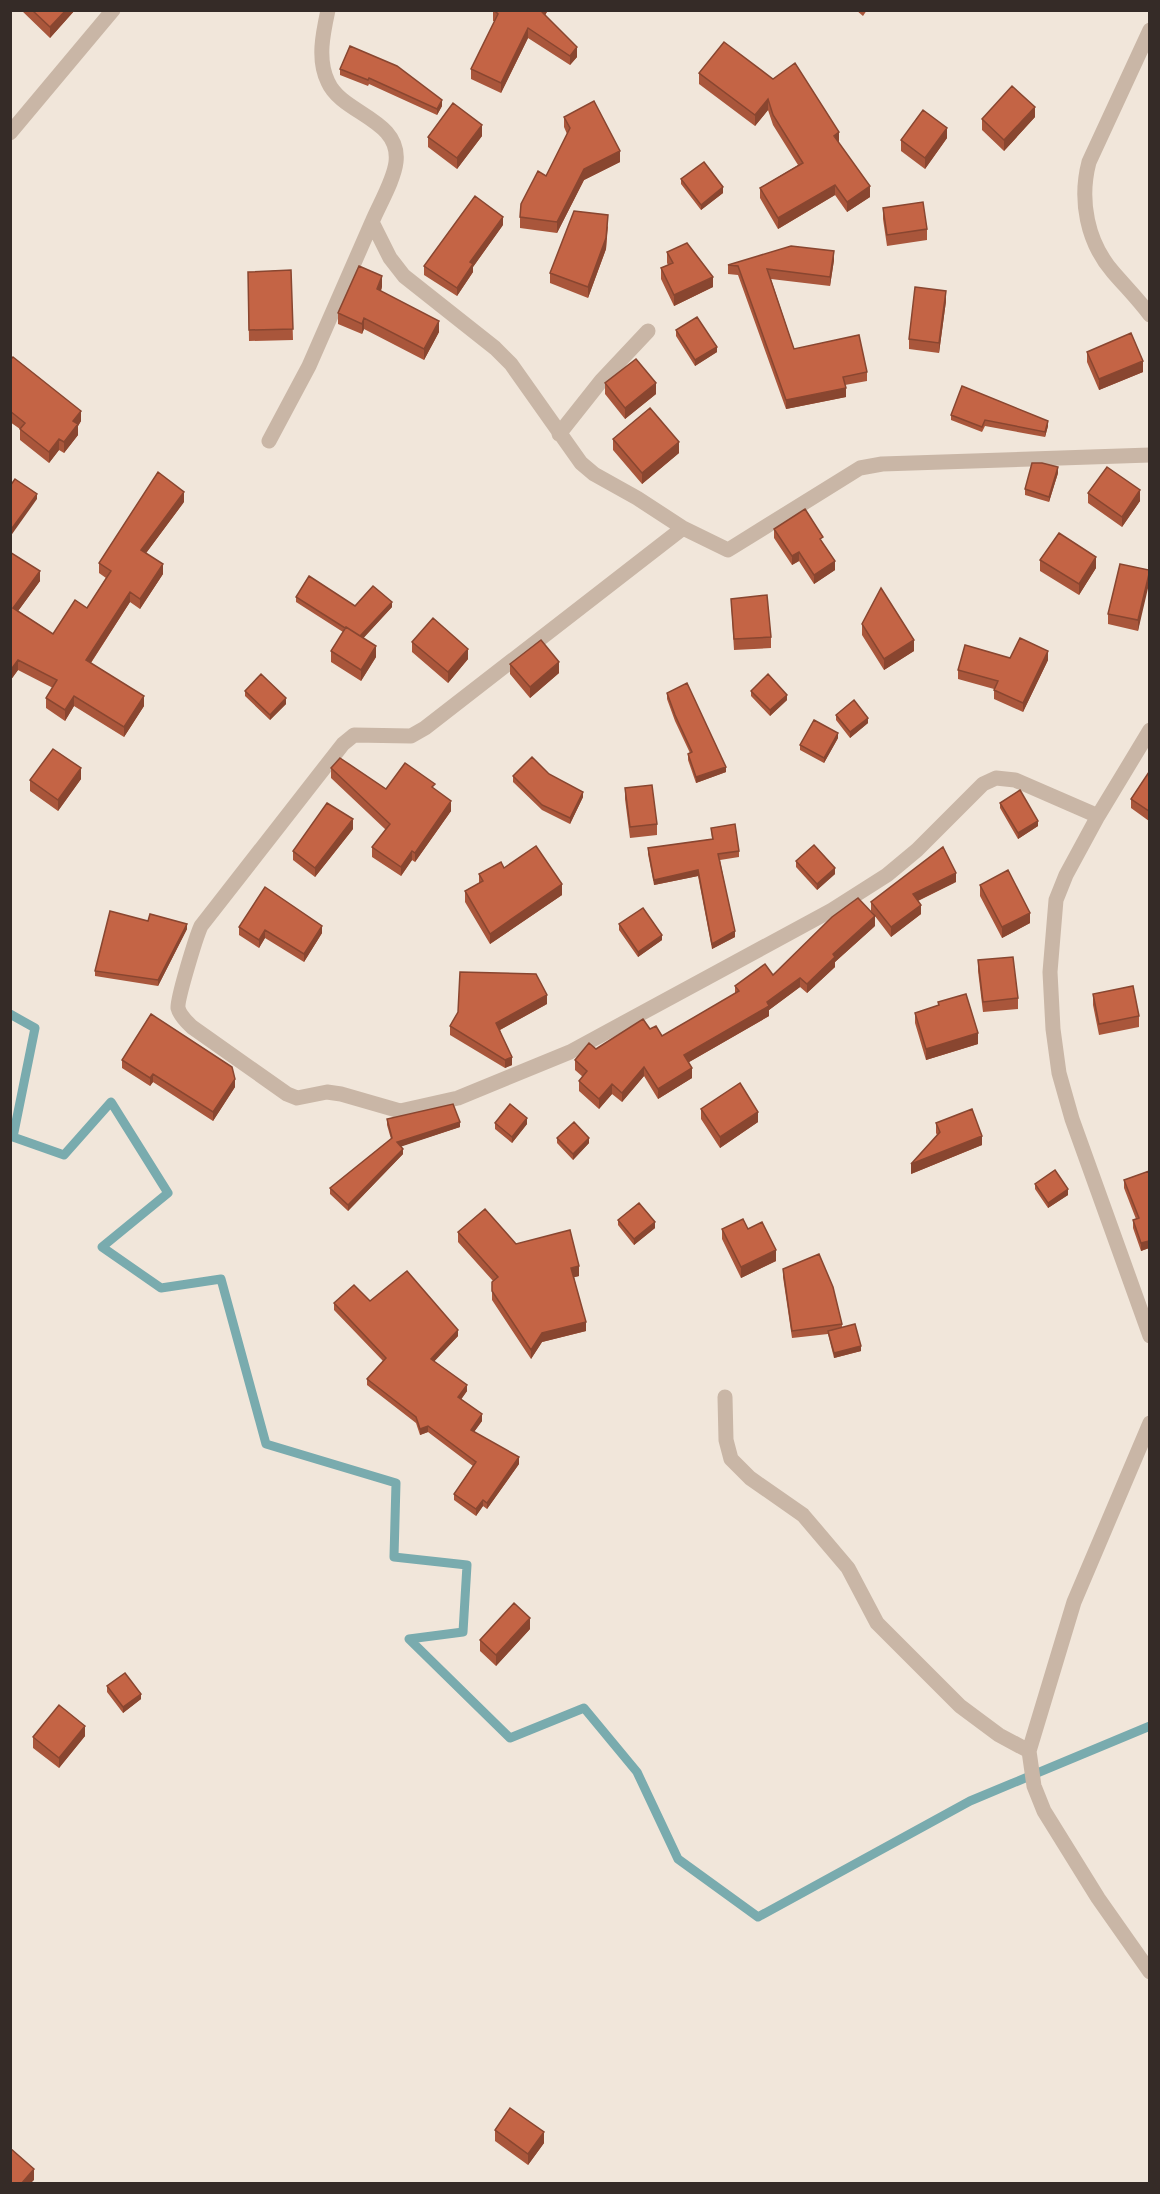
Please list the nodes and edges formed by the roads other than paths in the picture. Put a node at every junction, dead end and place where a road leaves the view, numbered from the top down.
1 (113, 10) edge
2 (328, 10) edge
3 (1149, 30) edge
4 (10, 133) edge
5 (372, 222) junction
6 (1149, 315) edge
7 (648, 331) dead end
8 (559, 434) junction
9 (269, 441) dead end
10 (1149, 456) edge
11 (683, 528) junction
12 (1149, 730) edge
13 (1098, 816) junction
14 (1149, 1336) edge
15 (725, 1397) dead end
16 (1149, 1423) edge
17 (1029, 1750) junction
18 (1149, 1972) edge

1 - 4 street
2 - 5 street
3 - 6 street
5 - 8 street
5 - 9 street
7 - 8 street
8 - 11 street
10 - 11 street
11 - 13 street
12 - 13 street
13 - 14 street
15 - 17 street
16 - 17 street
17 - 18 street

